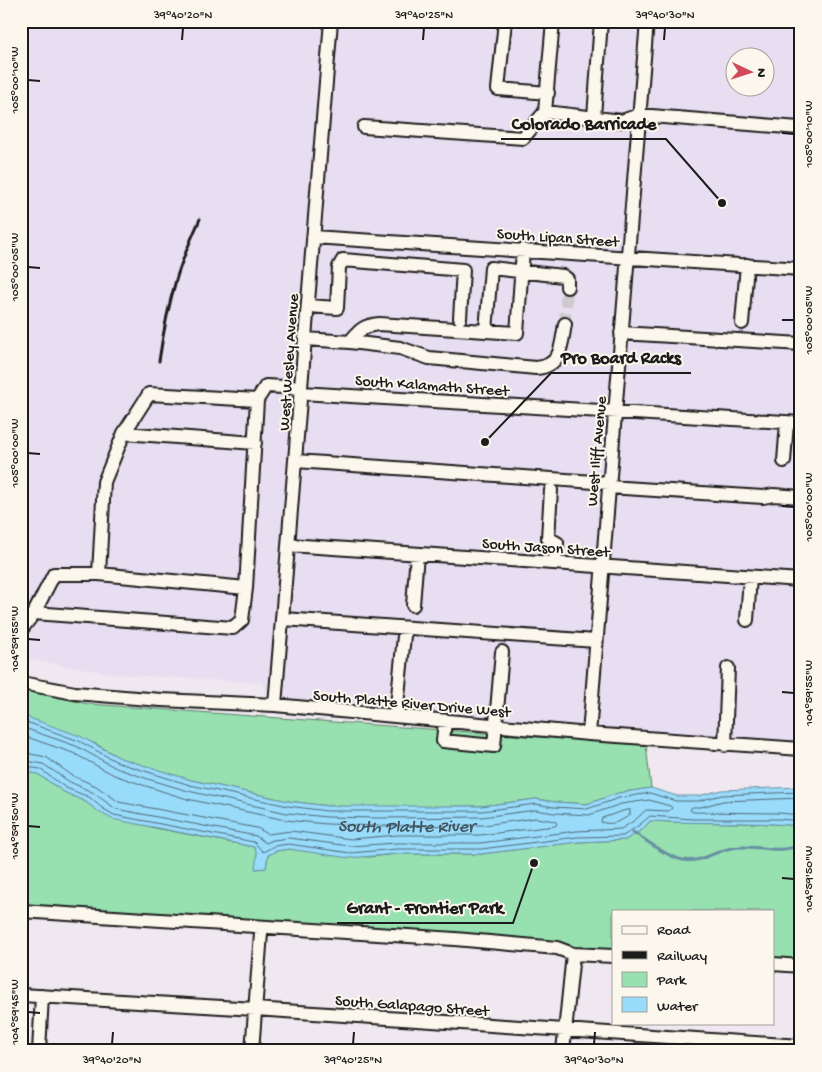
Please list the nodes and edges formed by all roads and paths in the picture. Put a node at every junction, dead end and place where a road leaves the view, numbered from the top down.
1 (331, 21) edge
2 (505, 21) edge
3 (553, 21) edge
4 (601, 21) edge
5 (648, 21) edge
6 (548, 93) junction
7 (545, 112) junction
8 (639, 115) junction
9 (594, 117) junction
10 (364, 127) dead end
11 (799, 128) dead end
12 (313, 237) junction
13 (410, 243) junction
14 (523, 250) junction
15 (628, 257) junction
16 (408, 265) junction
17 (747, 265) junction
18 (801, 269) edge
19 (522, 271) junction
20 (567, 287) dead end
21 (308, 306) junction
22 (460, 318) dead end
23 (742, 323) dead end
24 (565, 324) tunnel mouth
25 (486, 331) junction
26 (622, 333) junction
27 (305, 340) junction
28 (350, 342) junction
29 (801, 344) edge
30 (301, 390) junction
31 (257, 400) junction
32 (615, 412) junction
33 (787, 423) junction
34 (801, 424) edge
35 (124, 433) junction
36 (255, 443) junction
37 (296, 461) junction
38 (784, 461) dead end
39 (609, 485) junction
40 (551, 490) dead end
41 (801, 497) edge
42 (289, 545) junction
43 (417, 554) junction
44 (555, 563) junction
45 (602, 566) junction
46 (99, 574) junction
47 (750, 577) junction
48 (801, 580) edge
49 (246, 588) junction
50 (413, 605) dead end
51 (34, 613) junction
52 (283, 619) junction
53 (746, 620) dead end
54 (21, 630) edge
55 (404, 636) dead end
56 (596, 641) junction
57 (502, 652) dead end
58 (728, 668) dead end
59 (21, 682) edge
60 (276, 705) junction
61 (396, 716) junction
62 (445, 721) junction
63 (496, 726) junction
64 (589, 734) junction
65 (725, 745) junction
66 (801, 749) edge
67 (21, 911) edge
68 (261, 933) dead end
69 (573, 954) junction
70 (612, 956) edge
71 (774, 964) edge
72 (801, 966) edge
73 (21, 995) edge
74 (42, 996) junction
75 (255, 1009) junction
76 (564, 1030) junction
77 (801, 1046) edge
78 (39, 1051) edge
79 (252, 1051) edge
80 (563, 1051) edge

1 - 12 street, West Wesley Avenue
2 - 6 street
3 - 6 street
4 - 9 street
5 - 8 street, West Iliff Avenue
6 - 7 street
7 - 9 street
7 - 10 street
8 - 9 street
8 - 11 street
8 - 15 street, West Iliff Avenue
12 - 13 street, South Lipan Street
12 - 21 street, West Wesley Avenue
13 - 14 street, South Lipan Street
13 - 16 street
14 - 15 street, South Lipan Street
14 - 19 street
15 - 17 street, South Lipan Street
15 - 26 street, West Iliff Avenue
16 - 21 street
16 - 22 street
17 - 18 street, South Lipan Street
17 - 23 street
19 - 20 street
19 - 25 street
19 - 25 street
21 - 27 street, West Wesley Avenue
24 - 28 street
25 - 28 street
26 - 29 street
26 - 32 street, West Iliff Avenue
27 - 28 street
27 - 30 street, West Wesley Avenue
30 - 31 street, South Kalamath Street
30 - 32 street, South Kalamath Street
30 - 37 street, West Wesley Avenue
31 - 35 street
31 - 36 street
32 - 33 street, South Kalamath Street
32 - 39 street, West Iliff Avenue
33 - 34 street, South Kalamath Street
33 - 38 street
35 - 36 street
35 - 46 street
36 - 49 street
37 - 39 street
37 - 42 street, West Wesley Avenue
39 - 41 street
39 - 45 street, West Iliff Avenue
40 - 44 street
42 - 43 street, South Jason Street
42 - 52 street, West Wesley Avenue
43 - 44 street, South Jason Street
43 - 50 street
44 - 45 street, South Jason Street
45 - 47 street, South Jason Street
45 - 56 street, West Iliff Avenue
46 - 49 street
46 - 51 street
47 - 48 street, South Jason Street
47 - 53 street
49 - 51 street
51 - 54 street
52 - 56 street
52 - 60 street, West Wesley Avenue
55 - 61 street
56 - 64 street, West Iliff Avenue
57 - 63 street
58 - 65 street
59 - 60 street, South Platte River Drive West
60 - 61 street, South Platte River Drive West
61 - 62 street, South Platte River Drive West
62 - 63 street, South Platte River Drive West
62 - 63 street
63 - 64 street, South Platte River Drive West
64 - 65 street, South Platte River Drive West
65 - 66 street, South Platte River Drive West
67 - 69 street
68 - 75 street
69 - 70 street
69 - 76 street
71 - 72 street
73 - 74 street, South Galapago Street
74 - 75 street, South Galapago Street
74 - 78 street
75 - 76 street, South Galapago Street
75 - 79 street
76 - 77 street, South Galapago Street
76 - 80 street

